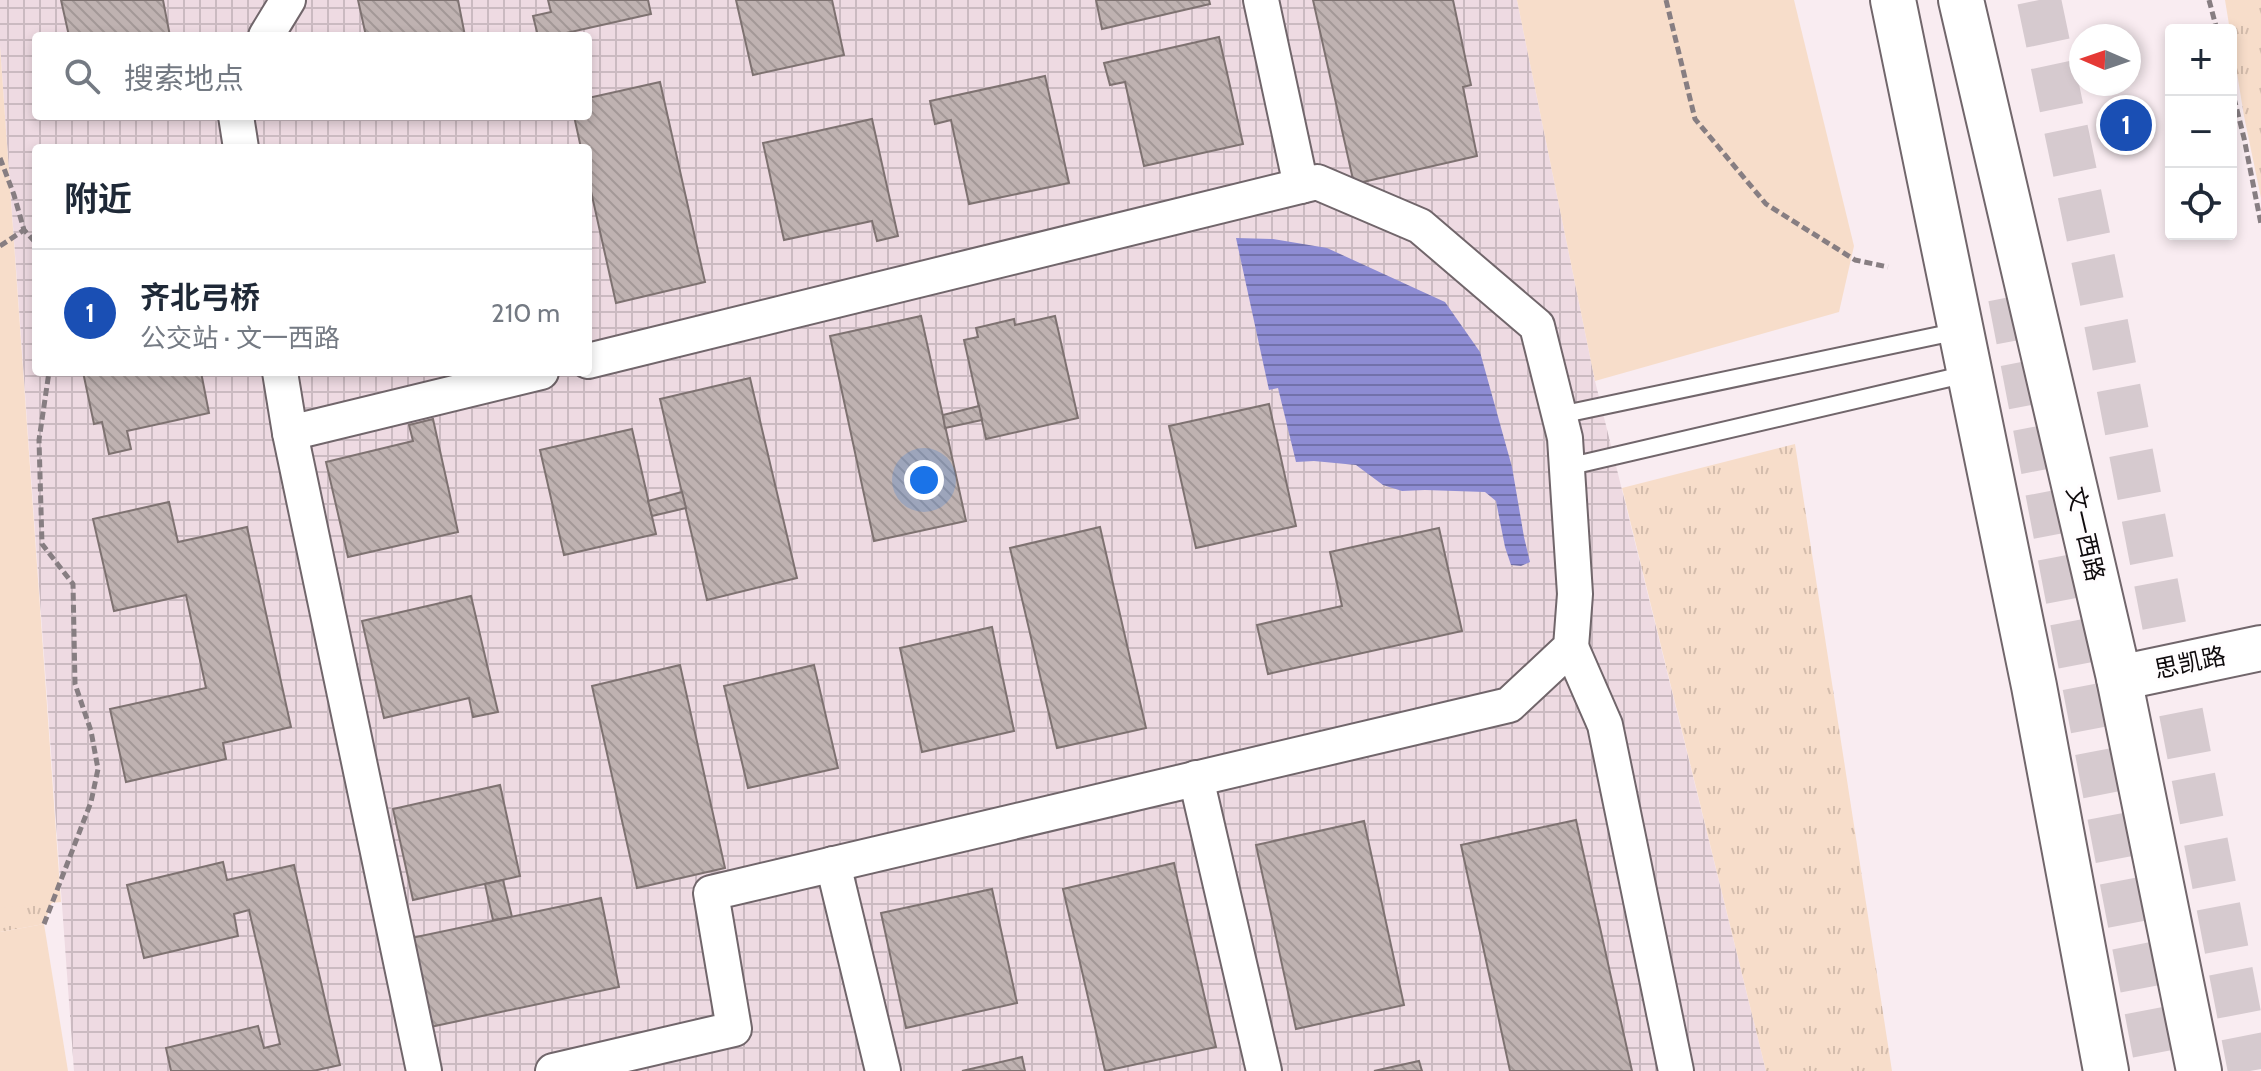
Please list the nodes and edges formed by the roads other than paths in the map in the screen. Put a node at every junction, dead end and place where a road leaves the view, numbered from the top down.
1 (288, 0) edge
2 (1261, 0) edge
3 (1893, 0) edge
4 (1961, 0) edge
5 (268, 32) edge
6 (237, 120) edge
7 (240, 144) edge
8 (1301, 186) junction
9 (1961, 331) junction
10 (592, 360) edge
11 (1970, 373) junction
12 (281, 376) edge
13 (525, 376) edge
14 (1560, 415) junction
15 (290, 433) junction
16 (1567, 467) junction
17 (1571, 647) junction
18 (2261, 648) edge
19 (2119, 678) junction
20 (1196, 778) junction
21 (833, 864) junction
22 (424, 1071) edge
23 (553, 1071) edge
24 (883, 1071) edge
25 (1264, 1071) edge
26 (1676, 1071) edge
27 (2106, 1071) edge
28 (2199, 1071) edge

1 - 5 street
2 - 8 street
3 - 9 main road
4 - 19 main road, 文一西路
6 - 7 street
8 - 10 street
8 - 14 street
9 - 11 main road
9 - 14 lane
11 - 16 lane
11 - 27 main road
12 - 15 street
13 - 15 street
14 - 16 street
15 - 22 street
16 - 17 street
17 - 20 street
17 - 26 street
18 - 19 main road, 思凯路
19 - 28 main road, 文一西路
20 - 21 street
20 - 25 street
21 - 23 street
21 - 24 street

